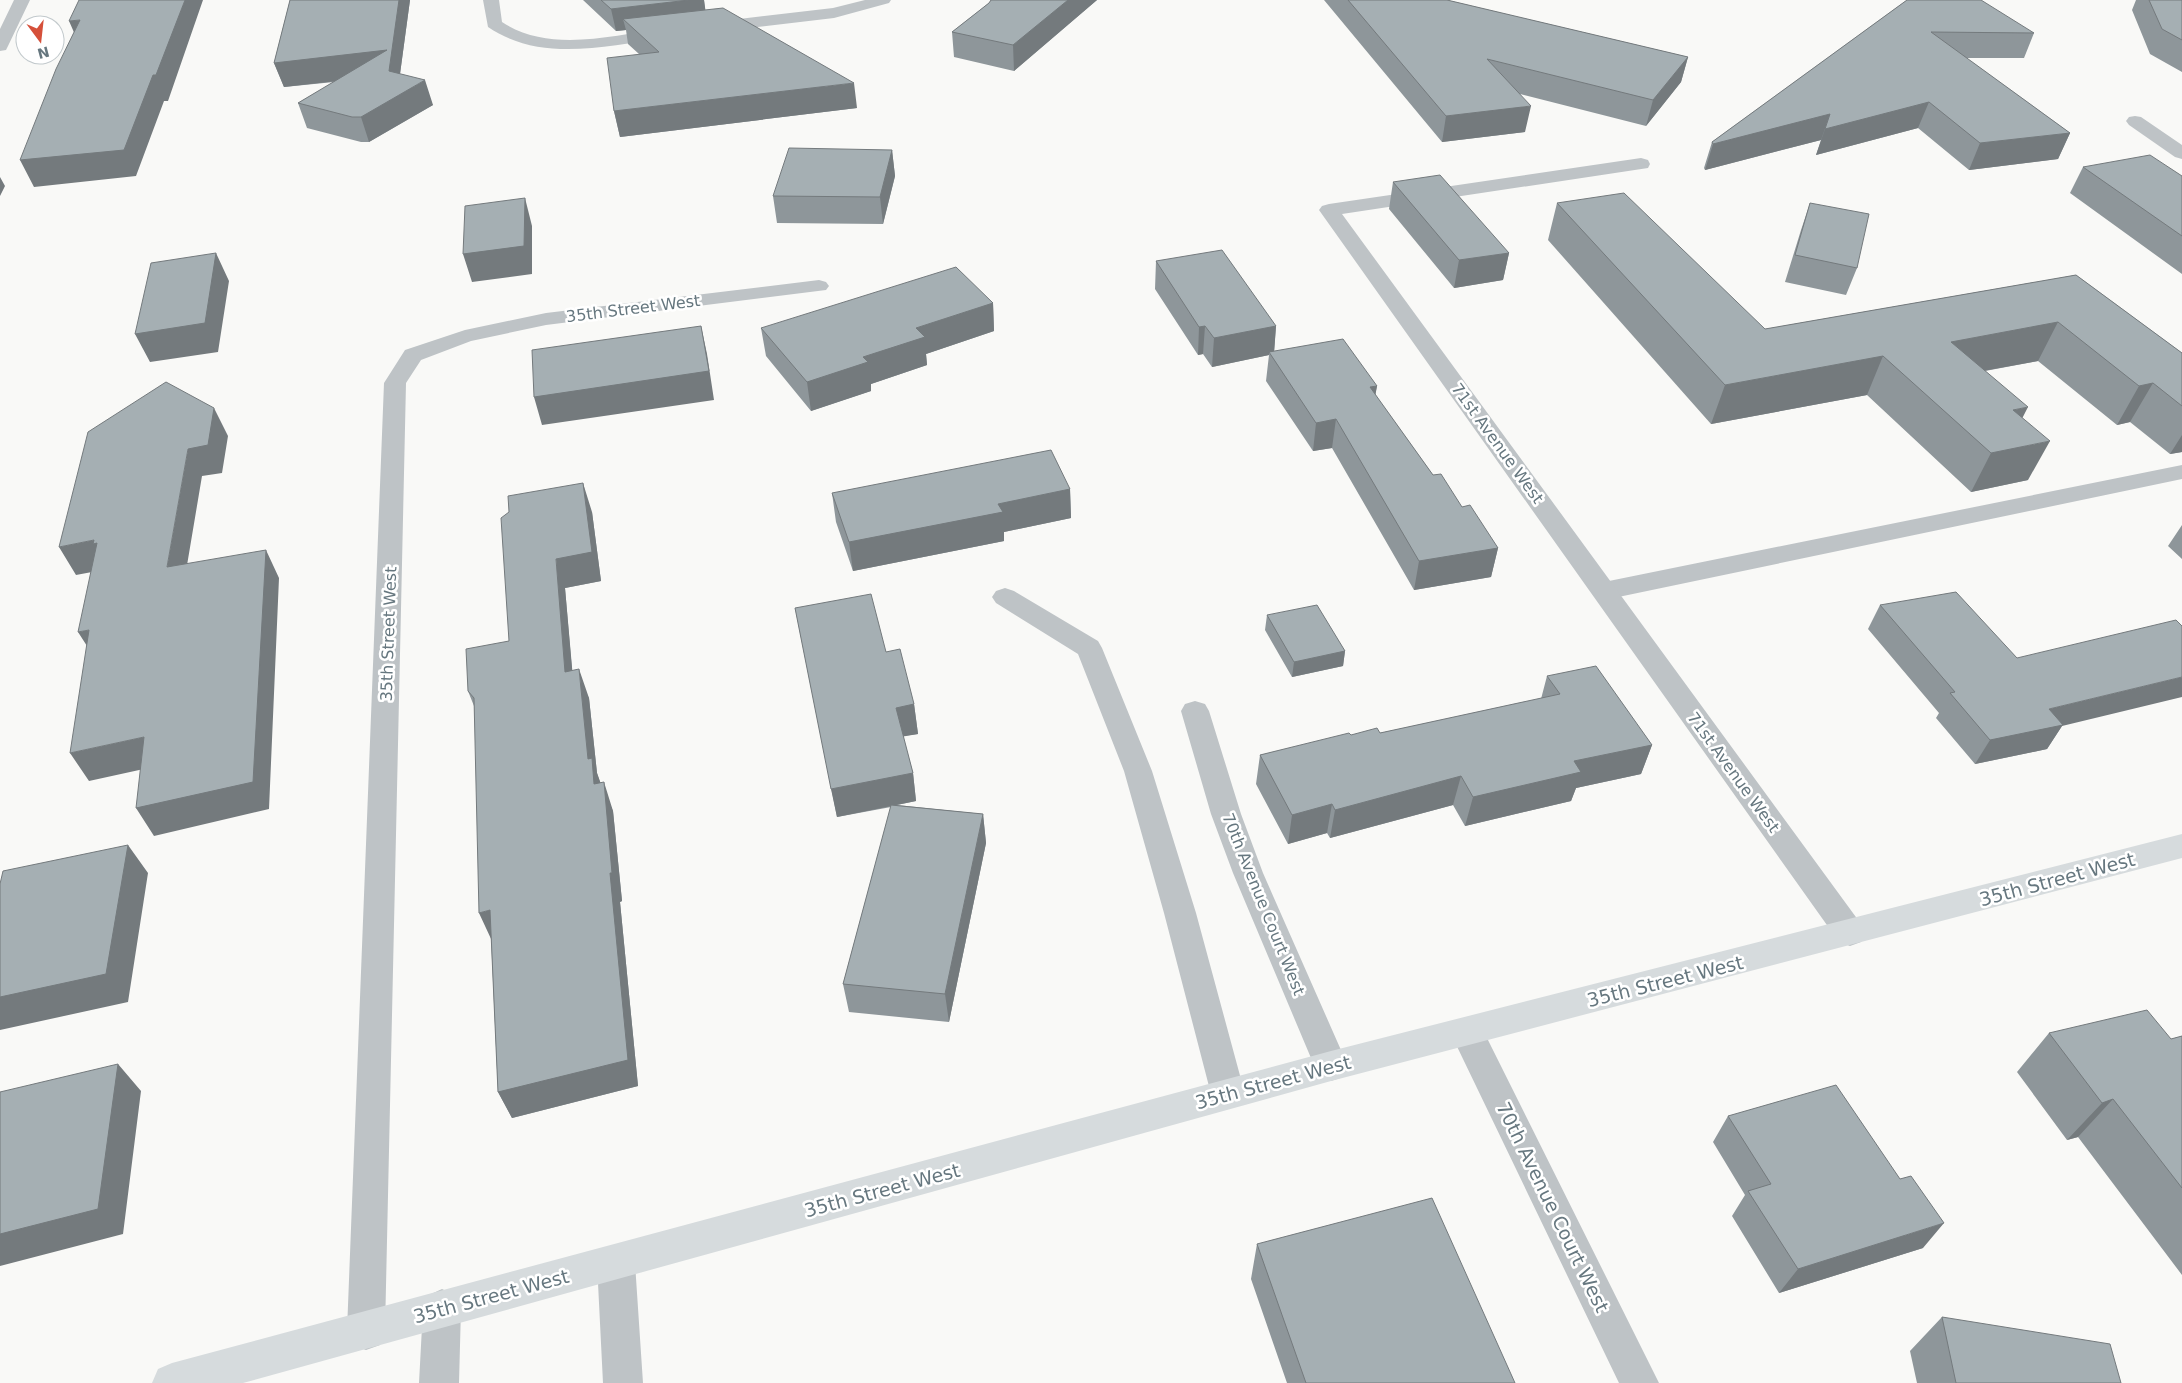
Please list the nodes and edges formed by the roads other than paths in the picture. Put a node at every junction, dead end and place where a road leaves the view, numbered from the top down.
1 (22, 0) edge
2 (491, 0) edge
3 (882, 0) edge
4 (696, 29) edge
5 (676, 32) edge
6 (0, 46) edge
7 (2135, 121) dead end
8 (2182, 153) edge
9 (1641, 164) dead end
10 (819, 286) dead end
11 (2182, 472) edge
12 (1604, 591) junction
13 (1005, 597) dead end
14 (1195, 711) dead end
15 (2182, 846) edge
16 (1850, 933) junction
17 (1467, 1032) junction
18 (1331, 1066) junction
19 (1228, 1094) junction
20 (616, 1263) junction
21 (442, 1308) junction
22 (366, 1331) junction
23 (172, 1383) edge
24 (439, 1383) edge
25 (623, 1383) edge
26 (1639, 1383) edge

1 - 6 street
2 - 5 street
3 - 4 street
7 - 8 street
9 - 12 street, 71st Avenue West
10 - 22 street, 35th Street West
11 - 12 street
12 - 16 street, 71st Avenue West
13 - 19 street
14 - 18 street, 70th Avenue Court West
15 - 16 street, 35th Street West
16 - 17 street, 35th Street West
17 - 18 street, 35th Street West
17 - 26 street, 70th Avenue Court West
18 - 19 street, 35th Street West
19 - 20 street, 35th Street West
20 - 21 street, 35th Street West
20 - 25 street
21 - 22 street, 35th Street West
21 - 24 street
22 - 23 street, 35th Street West

